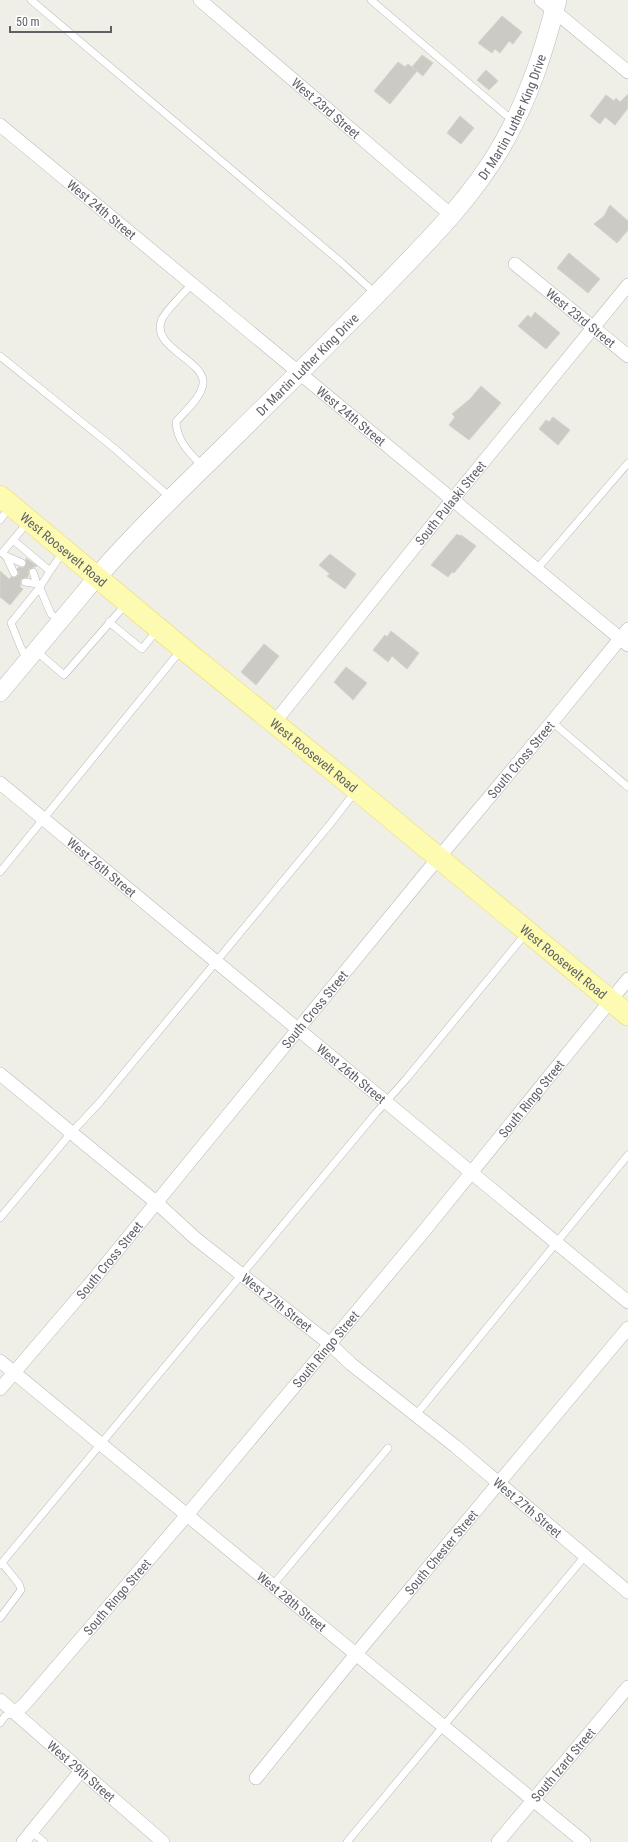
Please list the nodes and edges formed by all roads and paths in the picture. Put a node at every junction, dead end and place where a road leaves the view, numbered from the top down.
1 (31, 0) edge
2 (200, 0) edge
3 (371, 0) edge
4 (551, 3) edge
5 (628, 72) edge
6 (514, 122) junction
7 (0, 125) edge
8 (451, 215) junction
9 (515, 264) dead end
10 (192, 284) junction
11 (628, 285) edge
12 (376, 294) junction
13 (594, 328) junction
14 (0, 356) edge
15 (628, 356) edge
16 (300, 373) junction
17 (628, 463) edge
18 (204, 467) junction
19 (172, 498) junction
20 (453, 499) junction
21 (4, 507) edge
22 (29, 520) junction
23 (13, 540) junction
24 (65, 550) junction
25 (6, 556) junction
26 (22, 563) dead end
27 (537, 569) junction
28 (50, 571) junction
29 (33, 572) dead end
30 (14, 573) dead end
31 (97, 577) junction
32 (25, 582) dead end
33 (39, 586) junction
34 (127, 602) junction
35 (60, 621) junction
36 (109, 622) junction
37 (158, 629) junction
38 (625, 637) edge
39 (182, 648) junction
40 (32, 655) junction
41 (0, 694) edge
42 (552, 722) junction
43 (274, 723) junction
44 (0, 783) edge
45 (628, 787) edge
46 (357, 790) junction
47 (42, 818) junction
48 (438, 859) junction
49 (0, 872) edge
50 (527, 932) junction
51 (216, 962) junction
52 (628, 979) edge
53 (610, 1001) junction
54 (628, 1015) edge
55 (298, 1029) junction
56 (0, 1074) edge
57 (386, 1103) junction
58 (71, 1133) junction
59 (628, 1155) edge
60 (472, 1173) junction
61 (157, 1202) junction
62 (0, 1218) edge
63 (556, 1243) junction
64 (242, 1275) junction
65 (628, 1302) edge
66 (628, 1328) edge
67 (330, 1344) junction
68 (0, 1361) edge
69 (14, 1372) junction
70 (0, 1389) edge
71 (415, 1416) junction
72 (100, 1444) junction
73 (388, 1448) dead end
74 (498, 1483) junction
75 (187, 1515) junction
76 (585, 1556) junction
77 (1, 1564) edge
78 (272, 1586) junction
79 (628, 1592) edge
80 (0, 1618) edge
81 (356, 1654) junction
82 (628, 1687) edge
83 (0, 1700) edge
84 (15, 1712) junction
85 (0, 1723) edge
86 (443, 1726) junction
87 (80, 1772) junction
88 (256, 1778) dead end
89 (533, 1800) junction
90 (28, 1837) edge
91 (160, 1841) edge
92 (44, 1842) edge
93 (346, 1842) edge
94 (498, 1842) edge
95 (584, 1842) edge

1 - 12 lane
2 - 8 street, West 23rd Street
3 - 6 lane
4 - 5 street
4 - 6 main road, Dr Martin Luther King Drive
6 - 8 main road, Dr Martin Luther King Drive
7 - 10 street, West 24th Street
8 - 12 main road, Dr Martin Luther King Drive
9 - 13 street, West 23rd Street
10 - 16 street, West 24th Street
10 - 18 lane
11 - 13 street, South Pulaski Street
12 - 16 main road, Dr Martin Luther King Drive
13 - 15 street, West 23rd Street
13 - 20 street, South Pulaski Street
14 - 19 lane
16 - 18 main road, Dr Martin Luther King Drive
16 - 20 street, West 24th Street
17 - 27 lane
18 - 19 main road, Dr Martin Luther King Drive
19 - 31 main road, Dr Martin Luther King Drive
20 - 27 street, West 24th Street
20 - 43 street, South Pulaski Street
21 - 22 main road, West Roosevelt Road
22 - 23 lane
22 - 24 main road, West Roosevelt Road
23 - 25 lane
23 - 28 lane
24 - 28 lane
24 - 31 main road, West Roosevelt Road
25 - 26 lane
25 - 30 lane
27 - 38 street, West 24th Street
28 - 33 lane
29 - 33 lane
31 - 34 main road, West Roosevelt Road
31 - 35 street, Dr Martin Luther King Drive
32 - 33 lane
33 - 35 lane
33 - 40 lane
34 - 36 lane
34 - 37 main road, West Roosevelt Road
35 - 40 street, Dr Martin Luther King Drive
36 - 37 lane
36 - 40 lane
37 - 39 main road, West Roosevelt Road
38 - 42 street, South Cross Street
39 - 43 main road, West Roosevelt Road
39 - 47 lane
40 - 41 street, Dr Martin Luther King Drive
42 - 45 lane
42 - 48 street, South Cross Street
43 - 46 main road, West Roosevelt Road
44 - 47 street, West 26th Street
46 - 48 main road, West Roosevelt Road
46 - 51 lane
47 - 49 lane
47 - 51 street, West 26th Street
48 - 50 main road, West Roosevelt Road
48 - 55 street, South Cross Street
50 - 53 main road, West Roosevelt Road
50 - 57 lane
51 - 55 street, West 26th Street
51 - 58 lane
52 - 53 street, South Ringo Street
53 - 54 main road, West Roosevelt Road
53 - 60 street, South Ringo Street
55 - 57 street, West 26th Street
55 - 61 street, South Cross Street
56 - 58 street, West 27th Street
57 - 60 street, West 26th Street
57 - 64 lane
58 - 61 street, West 27th Street
58 - 62 lane
59 - 63 lane
60 - 63 street, West 26th Street
60 - 67 street, South Ringo Street
61 - 64 street, West 27th Street
61 - 69 street, South Cross Street
63 - 65 street, West 26th Street
63 - 71 lane
64 - 67 street, West 27th Street
64 - 72 lane
66 - 74 street, South Chester Street
67 - 71 street, West 27th Street
67 - 75 street, South Ringo Street
68 - 69 street, West 28th Street
69 - 70 street, South Cross Street
69 - 72 street, West 28th Street
71 - 74 street, West 27th Street
72 - 75 street, West 28th Street
72 - 77 lane
73 - 78 lane
74 - 76 street, West 27th Street
74 - 81 street, South Chester Street
75 - 78 street, West 28th Street
75 - 84 street, South Ringo Street
76 - 79 street, West 27th Street
76 - 86 lane
77 - 80 lane
78 - 81 street, West 28th Street
81 - 86 street, West 28th Street
81 - 88 street, South Chester Street
82 - 89 street, South Izard Street
83 - 84 street, West 29th Street
84 - 85 lane
84 - 87 street, West 29th Street
86 - 89 street, West 28th Street
86 - 93 lane
87 - 90 street
87 - 91 street, West 29th Street
89 - 94 street, South Izard Street
89 - 95 street, West 28th Street
90 - 92 lane

